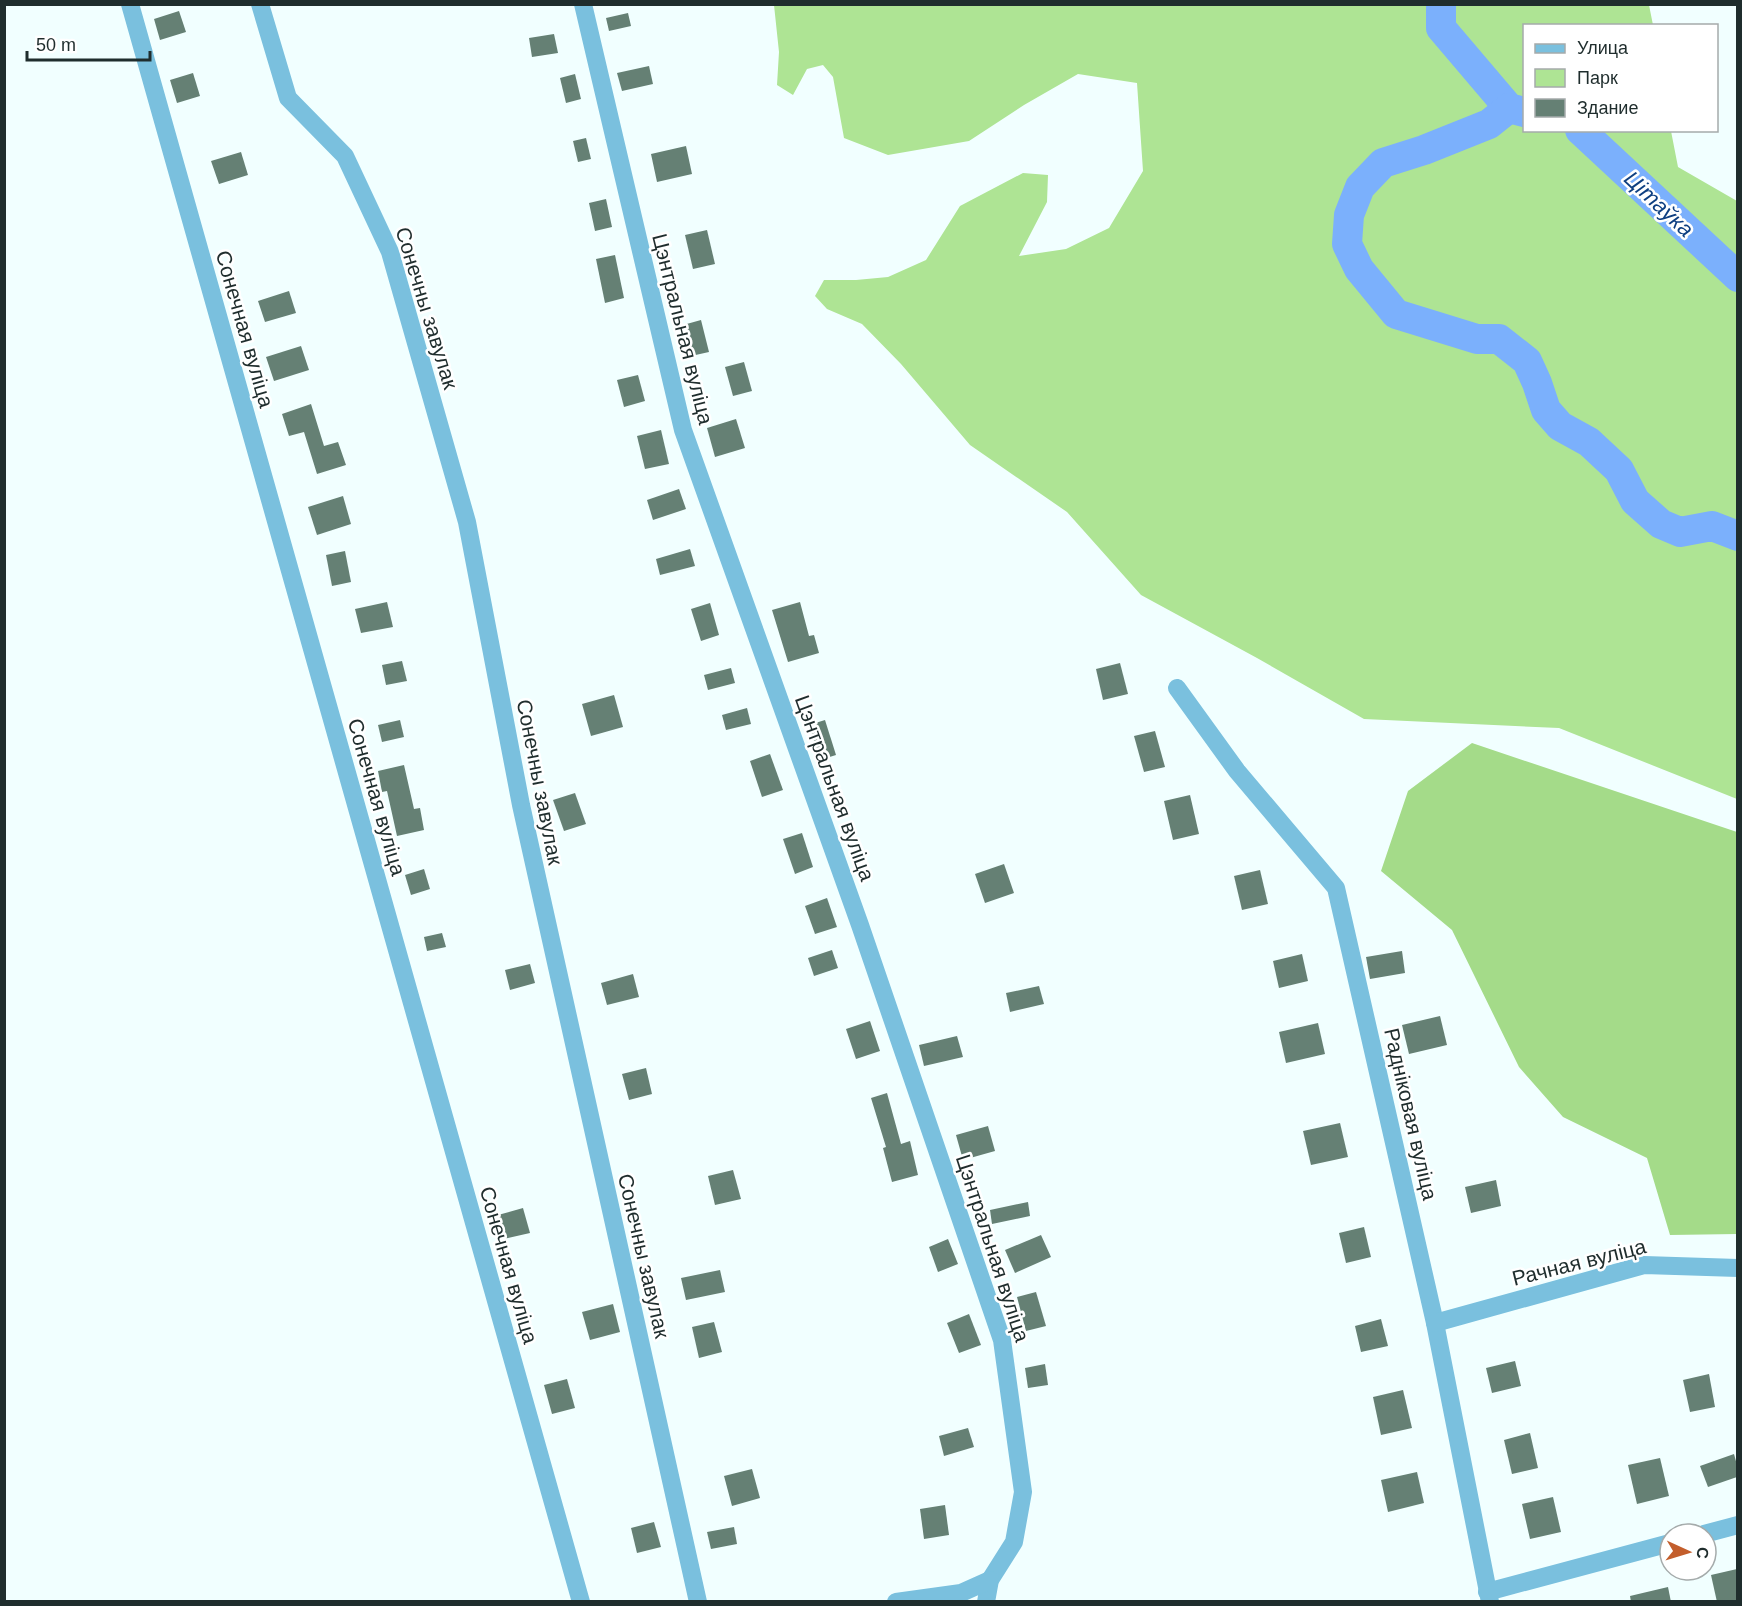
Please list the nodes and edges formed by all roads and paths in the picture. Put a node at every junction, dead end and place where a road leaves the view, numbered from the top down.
1 (130, 4) edge
2 (260, 4) edge
3 (583, 4) edge
4 (1177, 688) dead end
5 (1737, 1268) edge
6 (1435, 1323) junction
7 (1737, 1525) edge
8 (1718, 1530) edge
9 (1658, 1547) edge
10 (990, 1580) junction
11 (1489, 1597) edge
12 (581, 1602) edge
13 (698, 1602) edge
14 (896, 1602) edge
15 (986, 1602) edge

1 - 12 street, Сонечная вуліца
2 - 13 street, Сонечны завулак
3 - 10 street, Цэнтральная вуліца
4 - 6 street, Радніковая вуліца
5 - 6 street, Рачная вуліца
6 - 11 street, Радніковая вуліца
7 - 8 street
9 - 11 street
10 - 14 street
10 - 15 street

